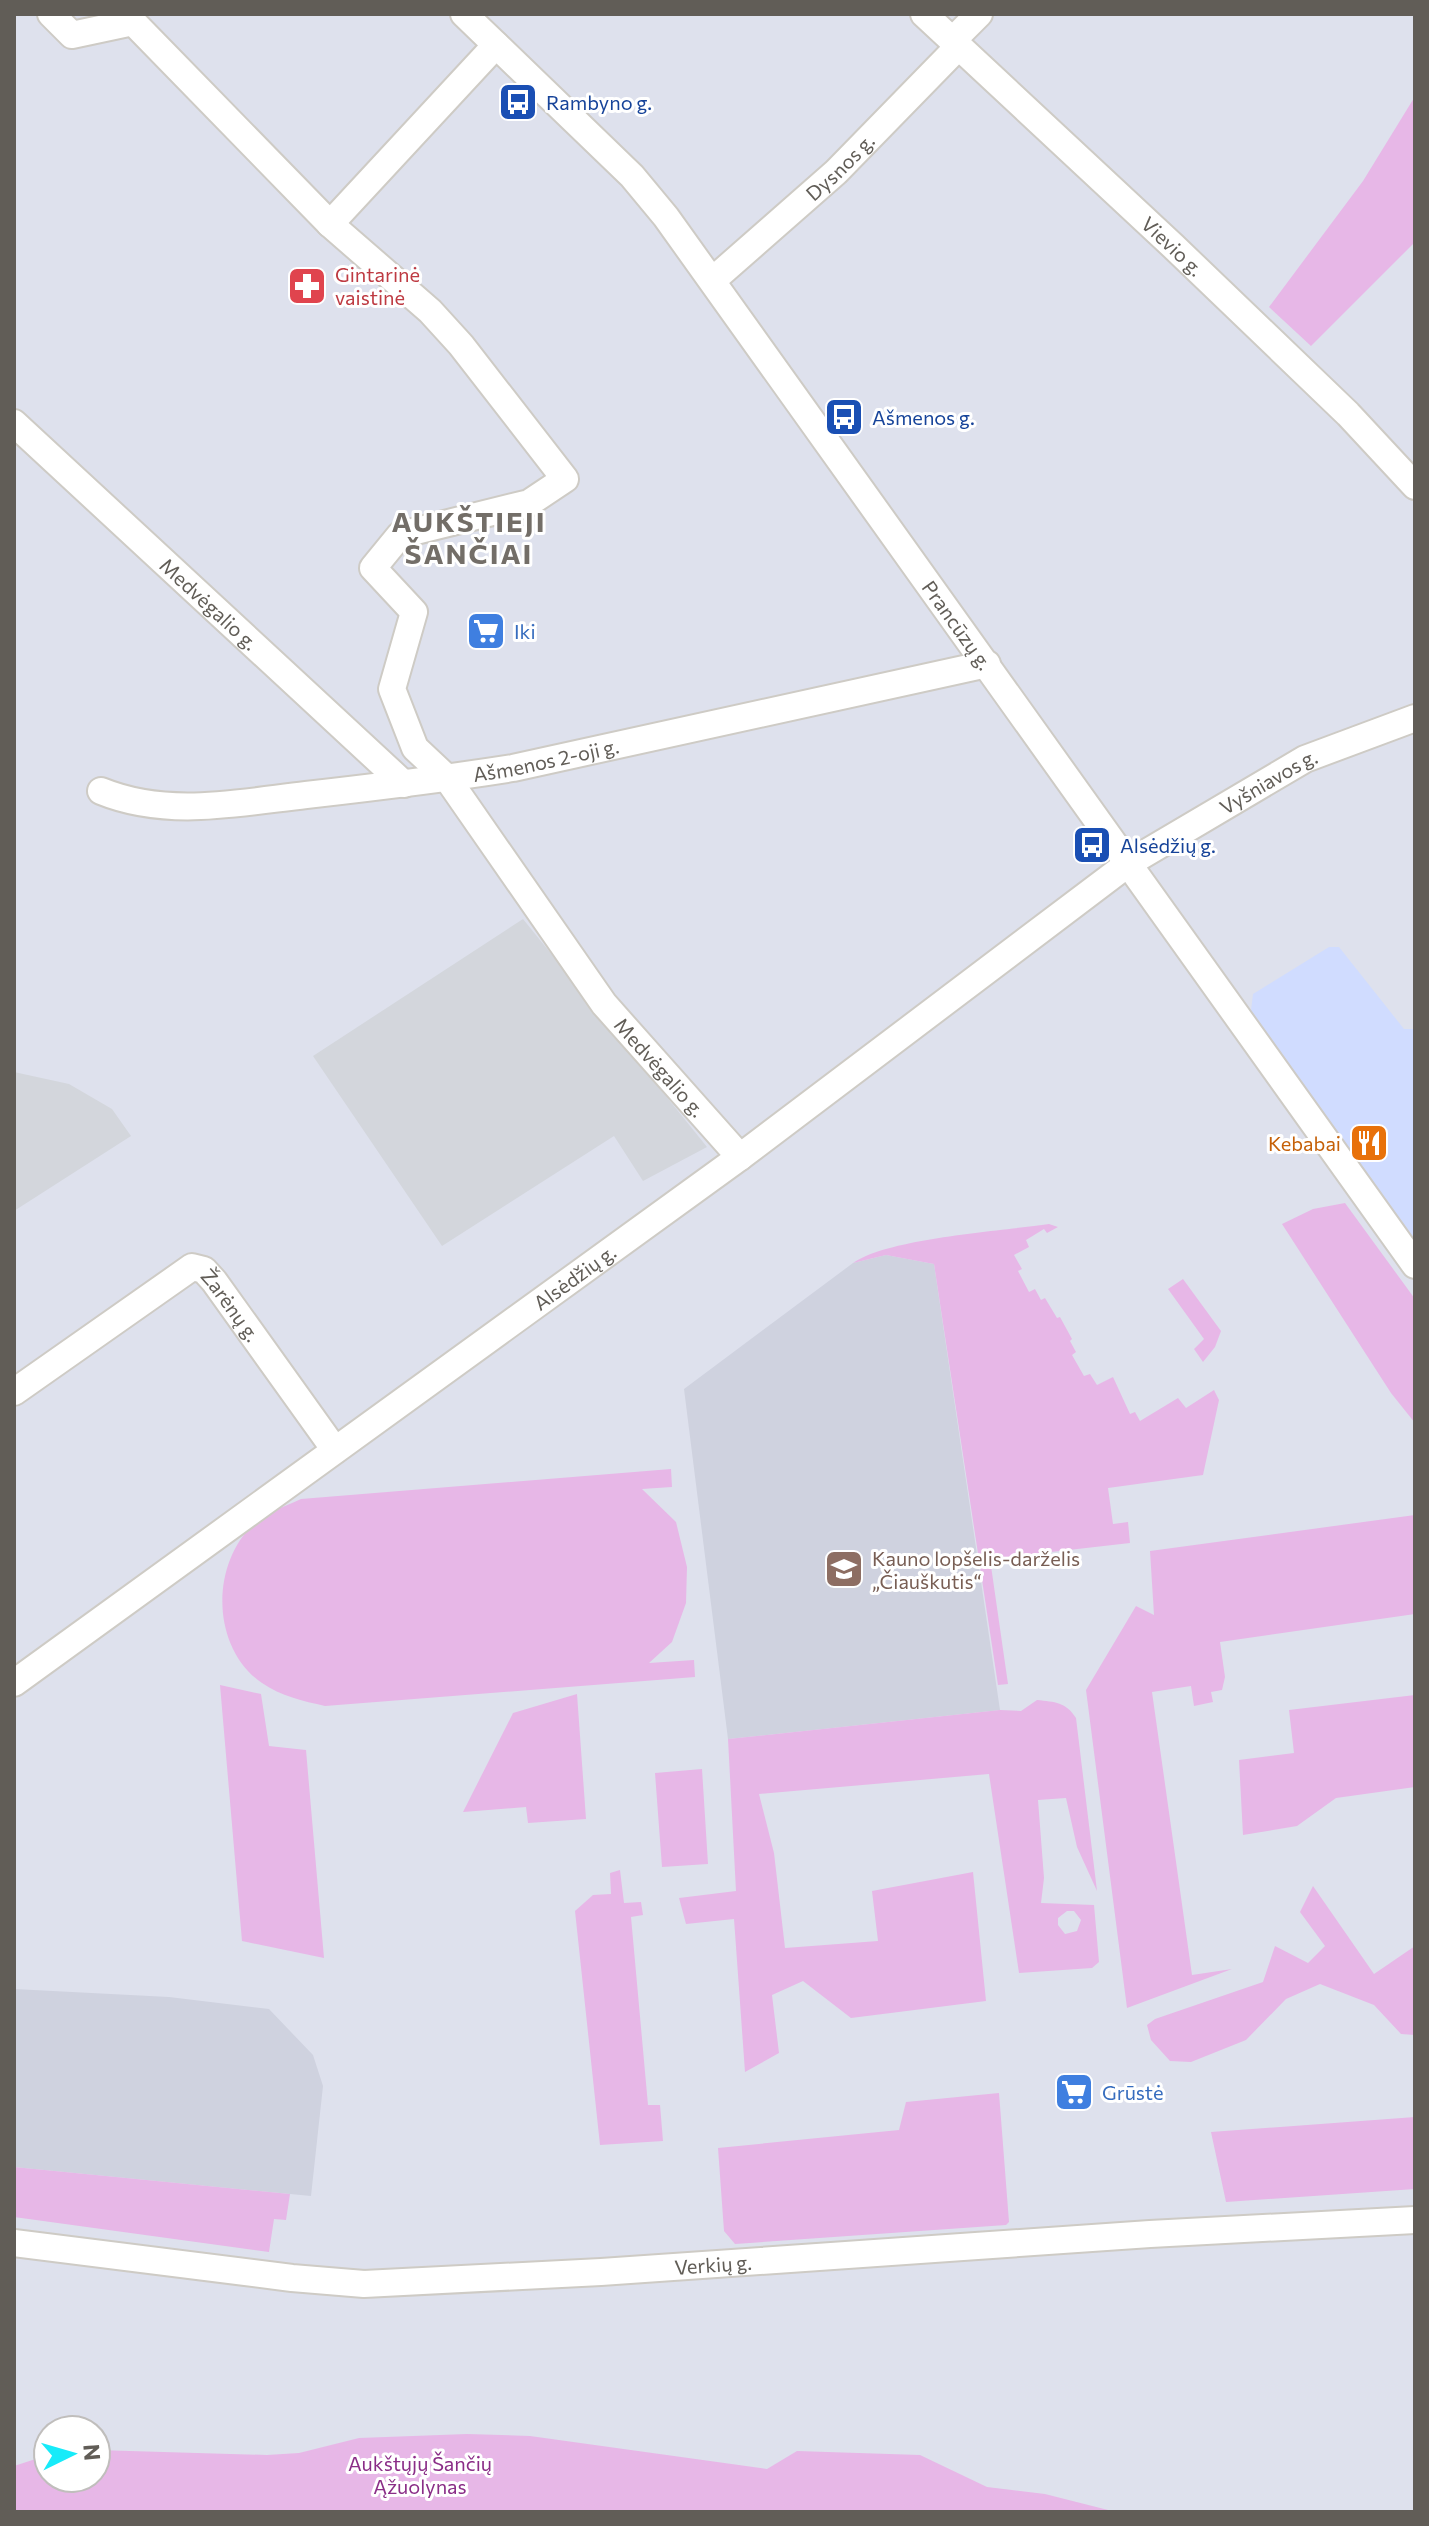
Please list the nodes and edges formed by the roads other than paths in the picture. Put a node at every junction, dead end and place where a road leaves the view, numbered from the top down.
1 (51, 14) edge
2 (464, 14) edge
3 (924, 14) edge
4 (979, 14) edge
5 (955, 44) junction
6 (496, 45) junction
7 (330, 224) junction
8 (713, 280) junction
9 (14, 423) edge
10 (1415, 486) edge
11 (987, 664) junction
12 (1415, 718) edge
13 (447, 778) junction
14 (404, 784) junction
15 (101, 791) dead end
16 (1129, 863) junction
17 (740, 1157) junction
18 (1415, 1265) edge
19 (14, 1392) edge
20 (335, 1450) junction
21 (14, 1683) edge
22 (1415, 2220) edge
23 (14, 2243) edge

1 - 7 street
2 - 6 street, Prancūzų g.
3 - 5 street, Vievio g.
4 - 5 street, Dysnos g.
5 - 8 street, Dysnos g.
5 - 10 street, Vievio g.
6 - 7 street
6 - 8 street, Prancūzų g.
7 - 13 street
8 - 11 street, Prancūzų g.
9 - 14 street, Medvėgalio g.
11 - 13 street, Ašmenos 2-oji g.
11 - 16 street, Prancūzų g.
12 - 16 street, Vyšniavos g.
13 - 14 street, Ašmenos 2-oji g.
13 - 17 street, Medvėgalio g.
14 - 15 street, Ašmenos 2-oji g.
16 - 17 street, Alsėdžių g.
16 - 18 street, Prancūzų g.
17 - 20 street, Alsėdžių g.
19 - 20 street, Žarėnų g.
20 - 21 street, Alsėdžių g.
22 - 23 street, Verkių g.

